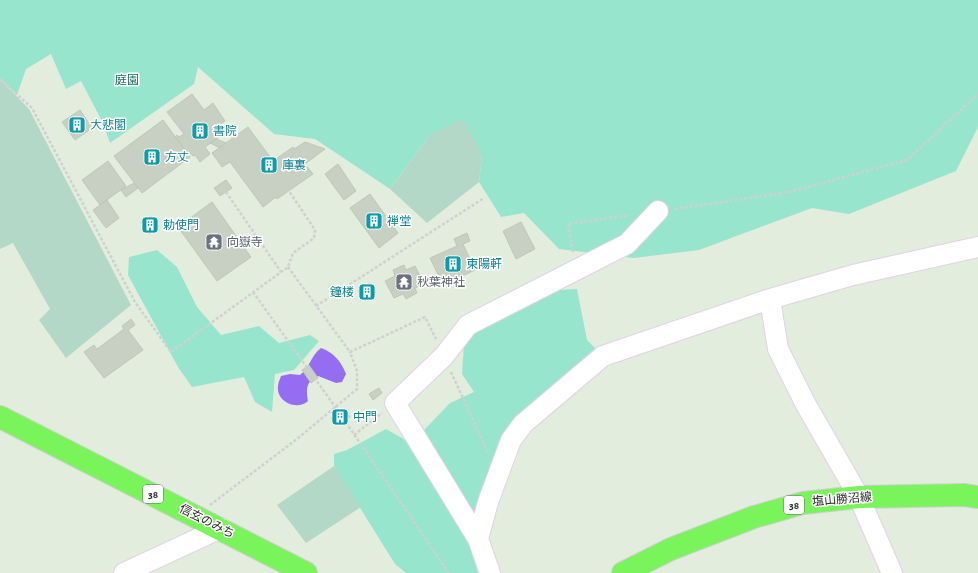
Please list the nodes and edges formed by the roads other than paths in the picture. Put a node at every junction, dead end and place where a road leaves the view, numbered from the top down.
1 (658, 211) road end
2 (978, 247) edge
3 (770, 299) junction
4 (0, 417) edge
5 (859, 497) junction
6 (978, 497) edge
7 (221, 528) junction
8 (478, 539) junction
9 (124, 573) edge
10 (306, 573) edge
11 (490, 573) edge
12 (623, 573) edge
13 (892, 573) edge

1 - 8 street
2 - 3 street
3 - 5 street
3 - 8 street
4 - 7 main road, 信玄のみち / 38
5 - 6 main road, 塩山勝沼線 / 38
5 - 12 main road, 塩山勝沼線 / 38
5 - 13 street
7 - 9 street
7 - 10 main road, 信玄のみち / 38
8 - 11 street

